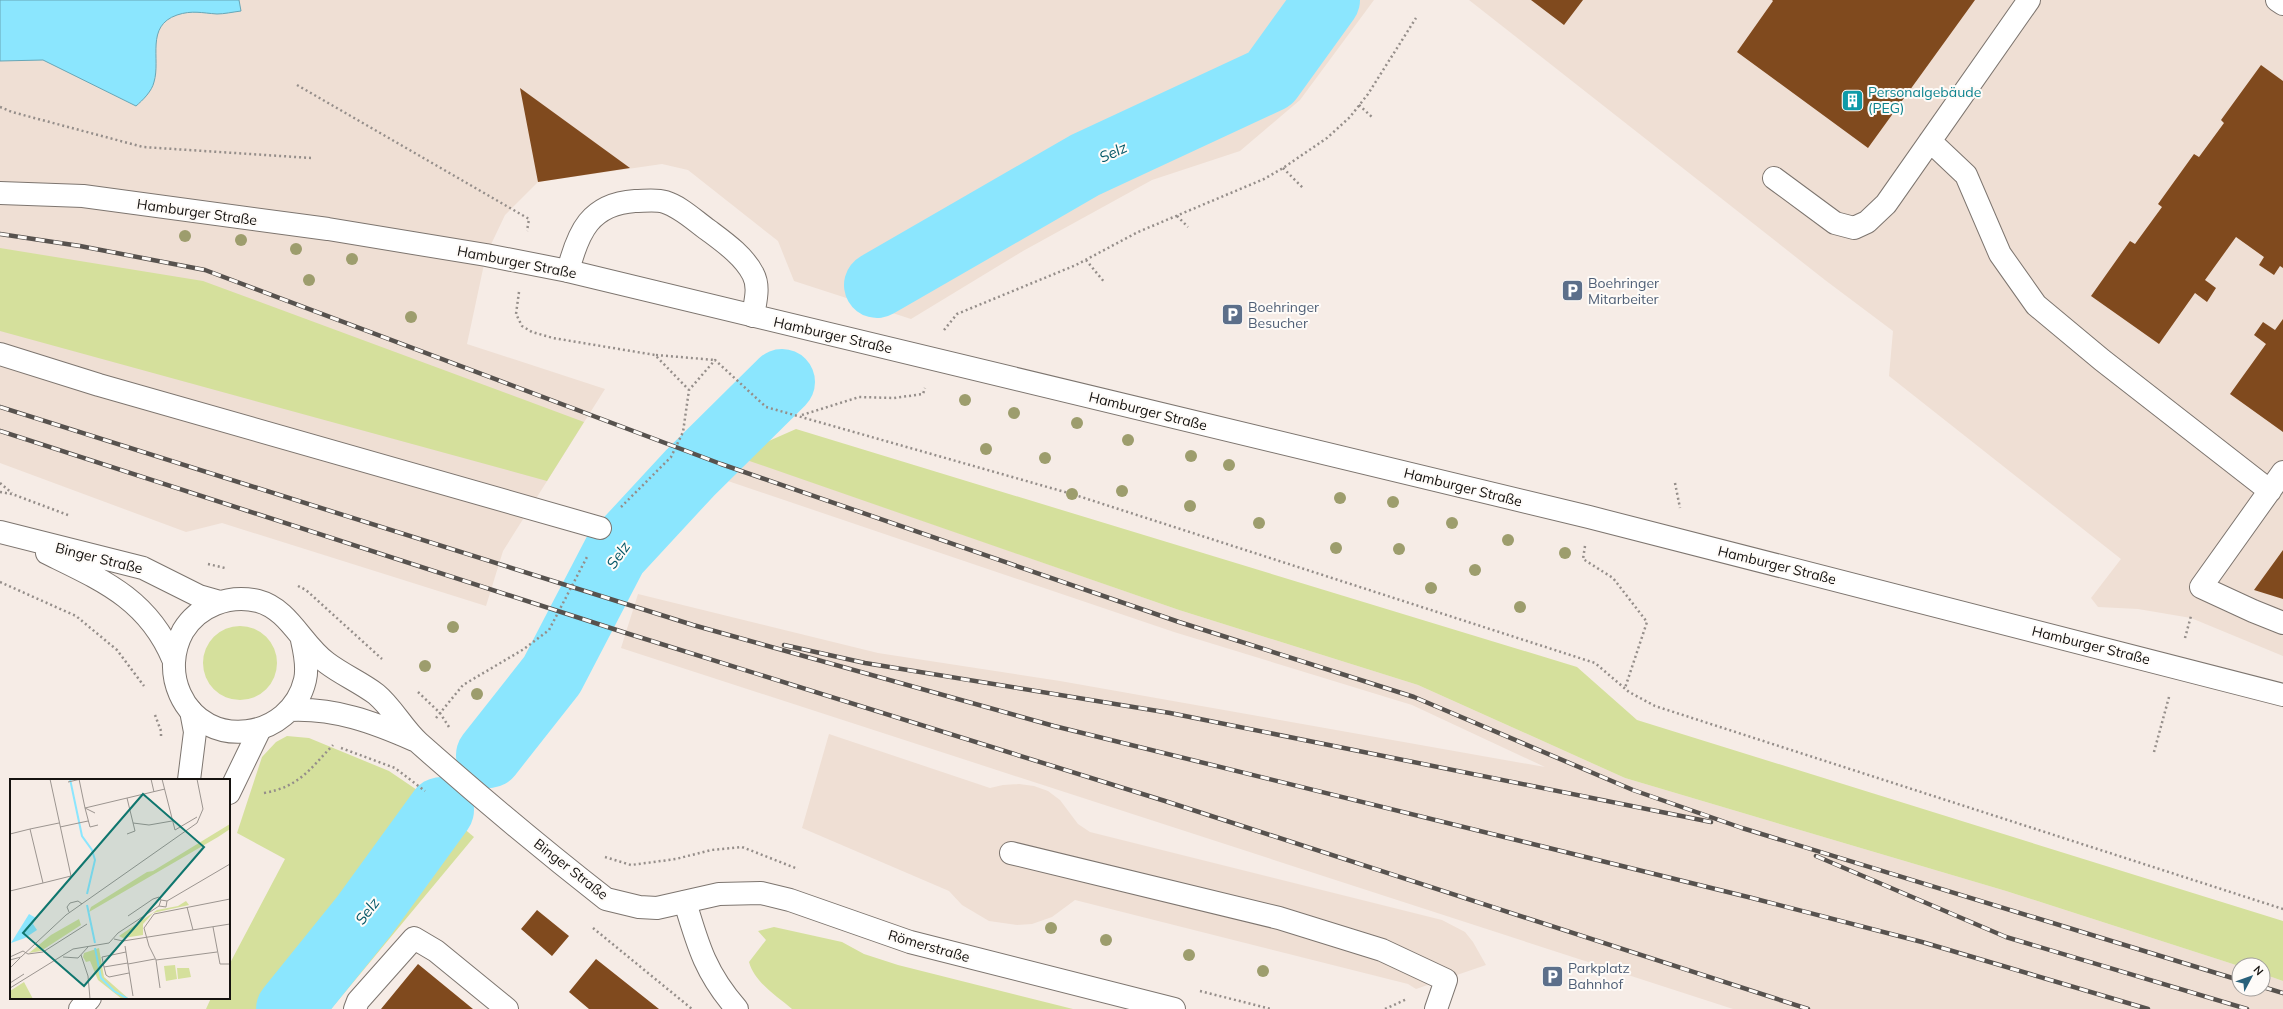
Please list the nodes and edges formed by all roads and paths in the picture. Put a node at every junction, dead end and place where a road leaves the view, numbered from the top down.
1 (2029, 0) edge
2 (2277, 0) edge
3 (2283, 4) edge
4 (1416, 18) dead end
5 (296, 85) dead end
6 (1359, 105) junction
7 (0, 107) edge
8 (1373, 118) dead end
9 (1930, 141) junction
10 (310, 158) dead end
11 (1283, 168) junction
12 (1774, 178) dead end
13 (1304, 189) dead end
14 (0, 193) edge
15 (1177, 216) junction
16 (1188, 227) dead end
17 (1086, 260) junction
18 (522, 261) junction
19 (568, 271) junction
20 (1106, 283) dead end
21 (753, 316) junction
22 (0, 354) edge
23 (655, 355) junction
24 (715, 360) junction
25 (937, 360) junction
26 (689, 390) junction
27 (801, 416) junction
28 (2283, 472) edge
29 (0, 484) edge
30 (2270, 491) junction
31 (12, 494) dead end
32 (600, 528) junction
33 (10, 536) edge
34 (0, 582) edge
35 (220, 602) junction
36 (2283, 623) edge
37 (302, 640) junction
38 (173, 658) junction
39 (146, 691) dead end
40 (2283, 695) edge
41 (290, 710) junction
42 (154, 711) dead end
43 (191, 711) junction
44 (440, 713) dead end
45 (260, 729) junction
46 (417, 741) junction
47 (162, 746) dead end
48 (395, 768) dead end
49 (190, 779) edge
50 (230, 790) edge
51 (1011, 853) dead end
52 (599, 856) dead end
53 (676, 859) dead end
54 (685, 902) junction
55 (2283, 909) edge
56 (1409, 998) dead end
57 (89, 999) edge
58 (80, 1009) edge
59 (355, 1009) edge
60 (507, 1009) edge
61 (737, 1009) edge
62 (1174, 1009) edge
63 (1385, 1009) edge
64 (1436, 1009) edge

1 - 9 street
2 - 3 street
4 - 6 path
5 - 18 path
6 - 8 path
6 - 11 path
7 - 10 path
9 - 12 street
9 - 30 street
11 - 13 path
11 - 15 path
14 - 18 street, Hamburger Straße
15 - 16 path
15 - 17 path
17 - 20 path
17 - 25 path
18 - 19 street, Hamburger Straße
18 - 23 path
19 - 21 street, Hamburger Straße
19 - 21 street
21 - 25 street, Hamburger Straße
22 - 32 street
23 - 24 path
23 - 26 path
24 - 26 path
24 - 27 path
25 - 27 path
25 - 40 street, Hamburger Straße
26 - 32 path
27 - 55 path
28 - 30 street
29 - 31 path
30 - 36 street
32 - 44 path
33 - 35 street, Binger Straße
33 - 38 street, Binger Straße
34 - 39 path
35 - 37 street, Binger Straße
35 - 38 street, Binger Straße
37 - 41 street, Binger Straße
37 - 46 street, Binger Straße
38 - 43 street, Binger Straße
41 - 45 street, Binger Straße
41 - 46 street, Binger Straße
42 - 47 path
43 - 45 street, Binger Straße
43 - 49 street
45 - 50 street
46 - 54 street, Binger Straße
48 - 50 path
51 - 64 street
52 - 53 path
54 - 61 street
54 - 62 street, Römerstraße
56 - 63 path
57 - 58 street
59 - 60 street

